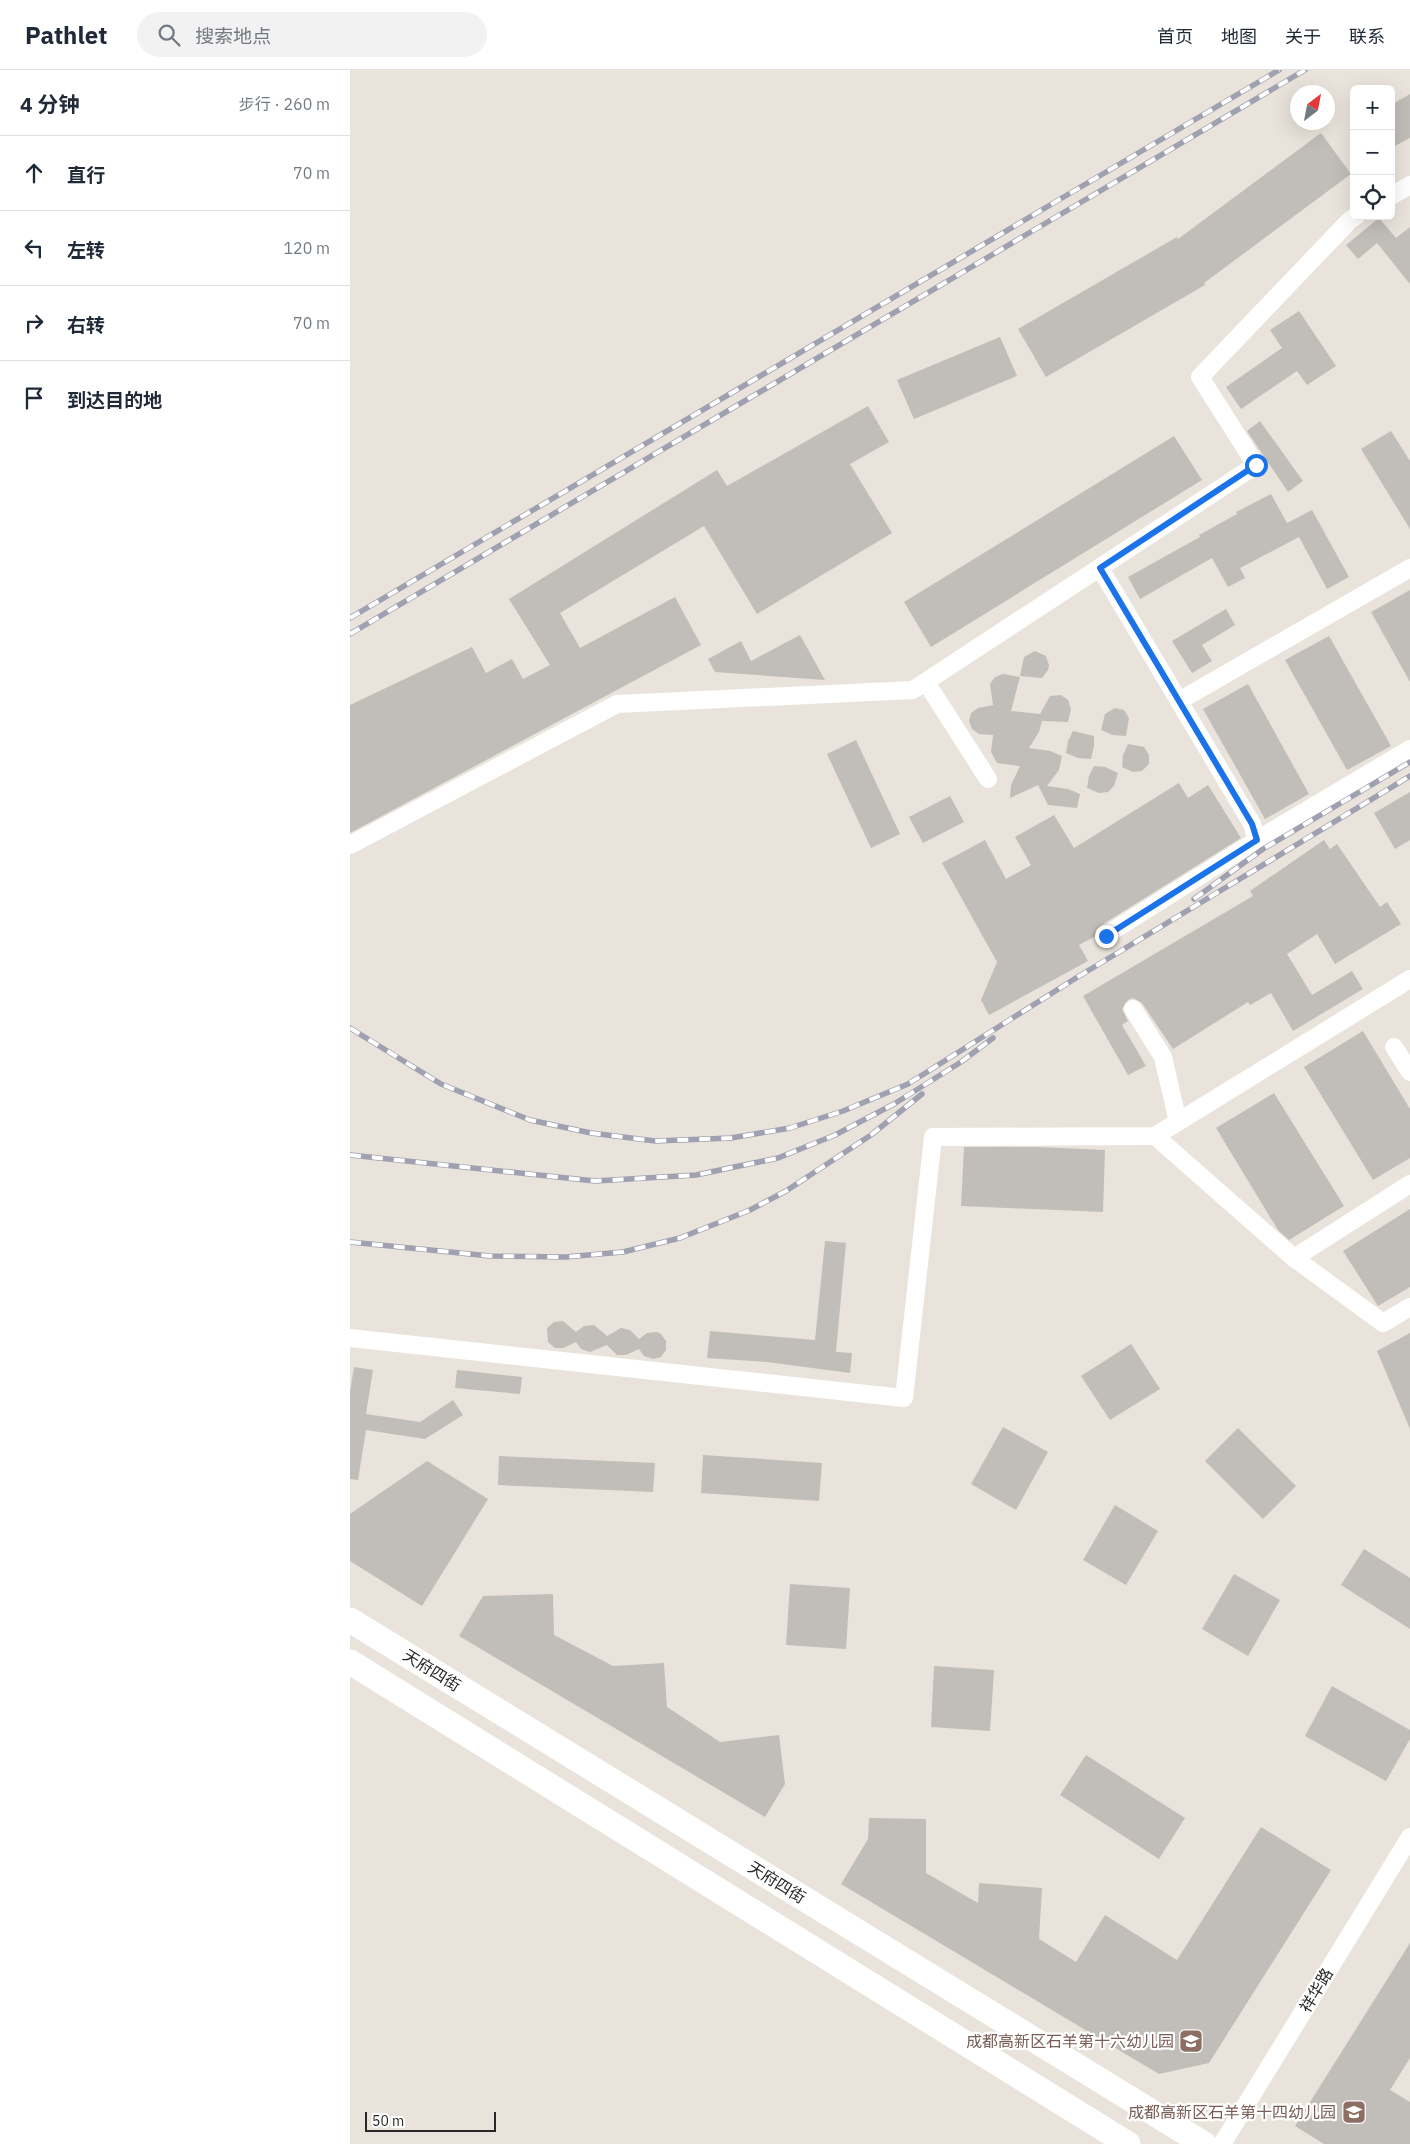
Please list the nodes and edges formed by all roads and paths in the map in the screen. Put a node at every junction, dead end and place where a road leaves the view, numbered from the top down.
1 (1410, 185) edge
2 (1395, 194) edge
3 (1350, 220) edge
4 (1100, 568) junction
5 (1410, 568) edge
6 (926, 682) junction
7 (1179, 701) junction
8 (1410, 749) edge
9 (988, 779) dead end
10 (1257, 840) junction
11 (350, 845) edge
12 (1106, 936) dead end
13 (1410, 979) edge
14 (1133, 1009) dead end
15 (1394, 1047) dead end
16 (1410, 1072) edge
17 (1178, 1122) junction
18 (1155, 1136) junction
19 (1410, 1184) edge
20 (1294, 1258) junction
21 (1410, 1307) edge
22 (350, 1338) edge
23 (350, 1620) edge
24 (350, 1662) edge
25 (1410, 1838) edge
26 (1128, 2144) edge
27 (1204, 2144) edge
28 (1222, 2144) edge

1 - 2 street
3 - 4 street
4 - 6 street
4 - 7 street
5 - 7 street
6 - 9 street
6 - 11 street
7 - 10 street
8 - 10 street
10 - 12 street
13 - 17 street
14 - 17 street
15 - 16 street
17 - 18 street
18 - 20 street
18 - 22 street
19 - 20 street
20 - 21 street
23 - 27 main road, 天府四街
24 - 26 main road
25 - 28 street, 祥华路

